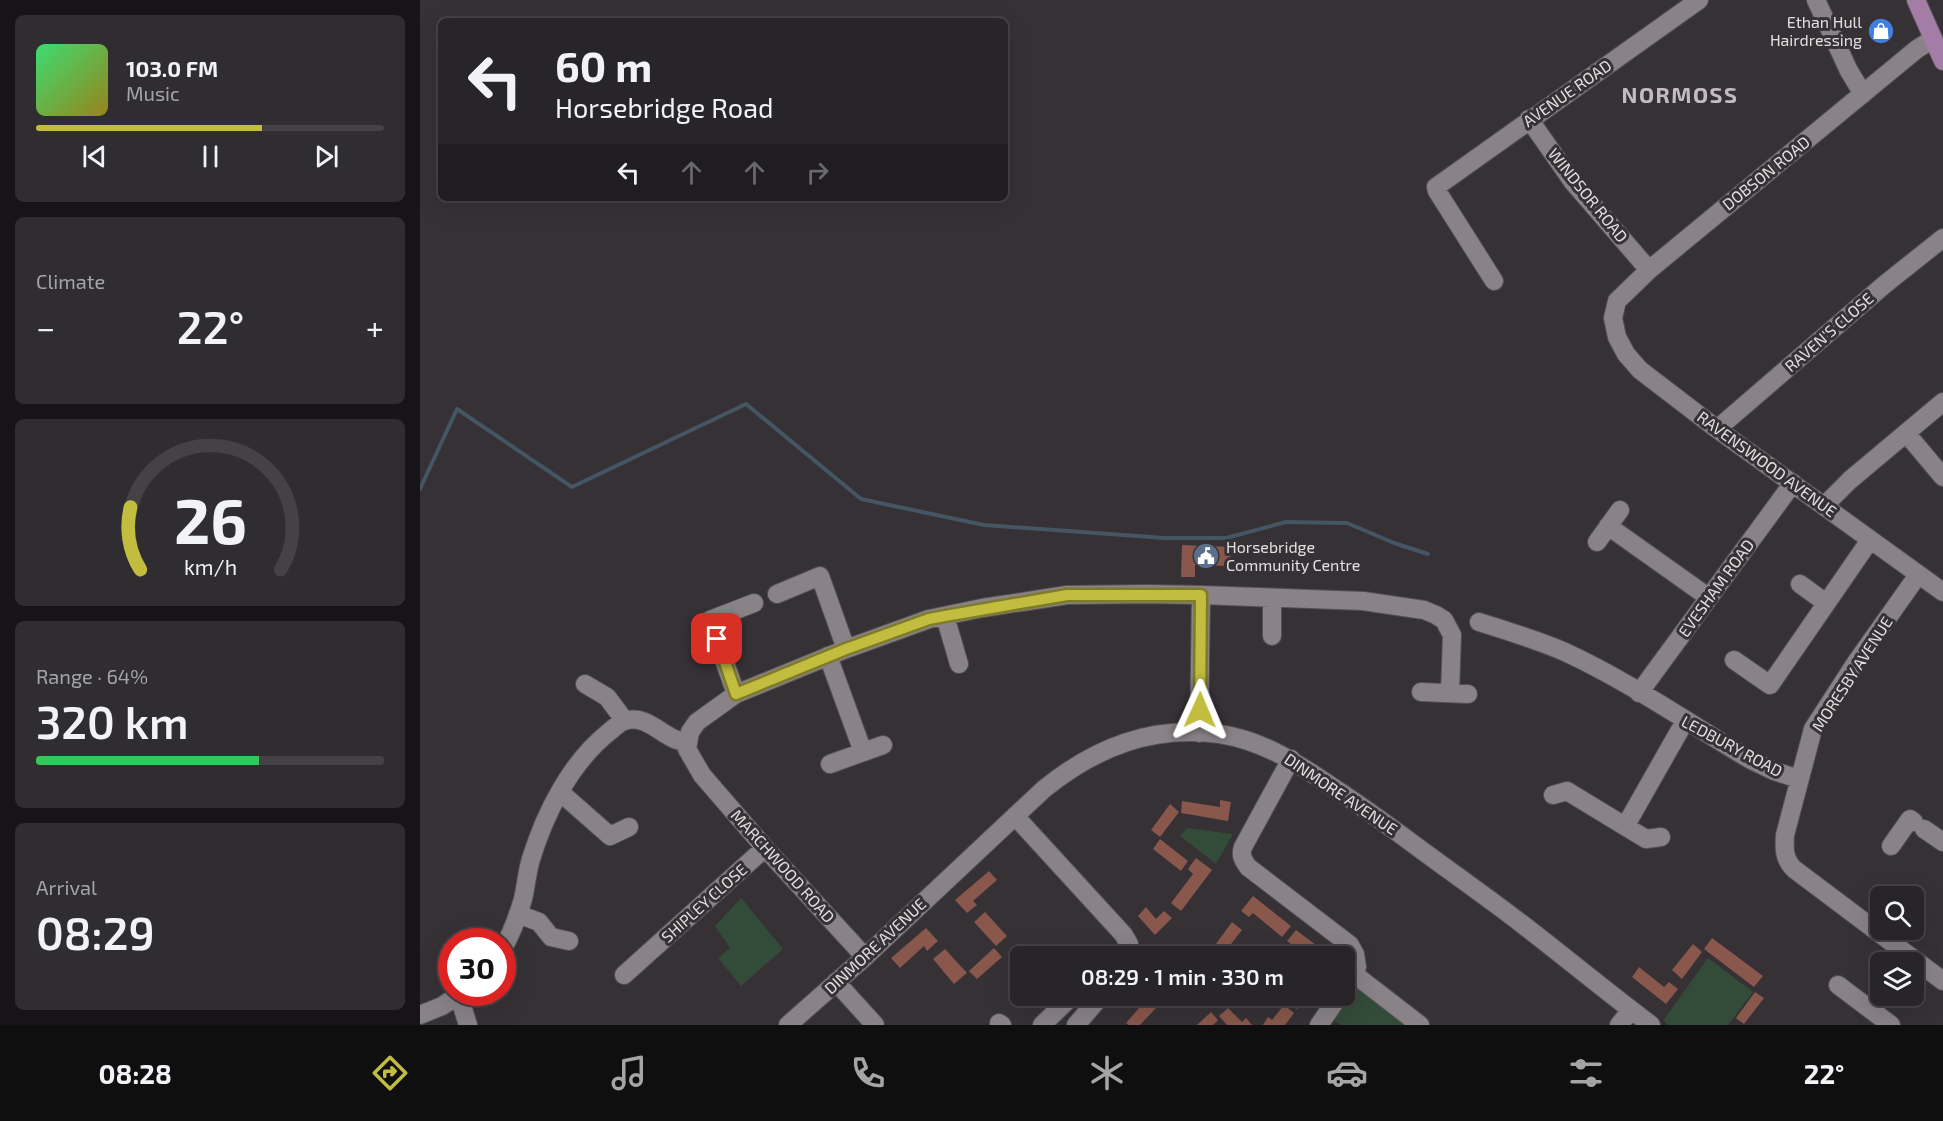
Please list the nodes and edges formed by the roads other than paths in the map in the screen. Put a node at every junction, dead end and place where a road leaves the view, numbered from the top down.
1 (1699, 0) edge
2 (1816, 0) edge
3 (1916, 0) edge
4 (1933, 39) junction
5 (1943, 61) edge
6 (1863, 94) junction
7 (1529, 119) junction
8 (1943, 238) edge
9 (1649, 270) junction
10 (1494, 281) dead end
11 (1613, 318) joint
12 (1943, 402) edge
13 (1717, 429) junction
14 (1906, 433) junction
15 (1943, 477) edge
16 (1793, 483) junction
17 (1824, 506) junction
18 (1620, 510) dead end
19 (1608, 526) junction
20 (1870, 540) junction
21 (1597, 542) dead end
22 (1918, 575) junction
23 (1800, 584) dead end
24 (1943, 592) edge
25 (777, 594) dead end
26 (1201, 595) junction
27 (1708, 597) junction
28 (1272, 598) junction
29 (754, 603) dead end
30 (1826, 603) junction
31 (945, 616) junction
32 (1479, 622) dead end
33 (1272, 636) dead end
34 (846, 649) junction
35 (828, 656) junction
36 (1734, 660) dead end
37 (959, 664) dead end
38 (585, 684) dead end
39 (1420, 692) dead end
40 (1639, 693) junction
41 (736, 694) junction
42 (625, 721) junction
43 (1685, 721) junction
44 (1199, 733) junction
45 (687, 742) junction
46 (883, 745) dead end
47 (863, 752) junction
48 (1291, 759) junction
49 (830, 764) dead end
50 (1799, 779) junction
51 (1561, 787) dead end
52 (560, 792) junction
53 (1015, 816) junction
54 (1626, 825) junction
55 (630, 827) dead end
56 (1943, 842) edge
57 (1653, 843) dead end
58 (1891, 846) dead end
59 (765, 848) junction
60 (518, 914) junction
61 (512, 928) edge
62 (570, 941) dead end
63 (1129, 946) edge
64 (1349, 946) edge
65 (865, 957) junction
66 (1355, 957) edge
67 (1355, 970) edge
68 (624, 975) dead end
69 (1943, 981) edge
70 (836, 982) junction
71 (1355, 985) edge
72 (1841, 994) dead end
73 (438, 1006) edge
74 (463, 1006) edge
75 (1062, 1006) edge
76 (1092, 1006) edge
77 (1332, 1006) edge
78 (1631, 1010) junction
79 (420, 1015) edge
80 (468, 1025) edge
81 (788, 1025) edge
82 (875, 1025) edge
83 (1042, 1025) edge
84 (1076, 1025) edge
85 (1319, 1025) edge
86 (1420, 1025) edge
87 (1619, 1025) edge
88 (1651, 1025) edge
89 (1892, 1025) edge

1 - 7 street, AVENUE ROAD
2 - 6 street
3 - 4 main road
4 - 5 main road
4 - 6 street, DOBSON ROAD
6 - 9 street, DOBSON ROAD
7 - 9 street, WINDSOR ROAD
7 - 10 street, AVENUE ROAD
8 - 13 street, RAVEN'S CLOSE
9 - 11 street, DOBSON ROAD
11 - 13 street, RAVENSWOOD AVENUE
12 - 14 street
13 - 16 street, RAVENSWOOD AVENUE
14 - 15 street
14 - 17 street
16 - 17 street, RAVENSWOOD AVENUE
16 - 27 street, EVESHAM ROAD
17 - 20 street, RAVENSWOOD AVENUE
18 - 19 street
19 - 21 street
19 - 27 street
20 - 22 street, RAVENSWOOD AVENUE
20 - 30 street
22 - 24 street, RAVENSWOOD AVENUE
22 - 50 street, MORESBY AVENUE
23 - 30 street
25 - 34 street
26 - 28 street
26 - 31 street
26 - 44 street
27 - 40 street, EVESHAM ROAD
28 - 33 street
28 - 39 street
29 - 41 street
30 - 36 street
31 - 34 street
31 - 37 street
32 - 40 street, LEDBURY ROAD
34 - 35 street
35 - 41 street
35 - 47 street
38 - 42 street
40 - 43 street, LEDBURY ROAD
41 - 45 street
42 - 45 street
42 - 52 street
43 - 50 street, LEDBURY ROAD
43 - 54 street
44 - 48 street, DINMORE AVENUE
44 - 53 street, DINMORE AVENUE
45 - 59 street, MARCHWOOD ROAD
46 - 47 street
47 - 49 street
48 - 64 street
48 - 78 street, DINMORE AVENUE
50 - 69 street, LEDBURY ROAD
51 - 54 street
52 - 55 street
52 - 60 street
53 - 63 street
53 - 65 street, DINMORE AVENUE
54 - 57 street
56 - 58 street
59 - 65 street, MARCHWOOD ROAD
59 - 68 street, SHIPLEY CLOSE
60 - 61 street
60 - 62 street
65 - 70 street, DINMORE AVENUE
66 - 67 street
70 - 81 street, DINMORE AVENUE
70 - 82 street
71 - 86 street
72 - 89 street
73 - 79 street
74 - 80 street
75 - 83 street
76 - 84 street
77 - 85 street
78 - 87 street
78 - 88 street, DINMORE AVENUE

